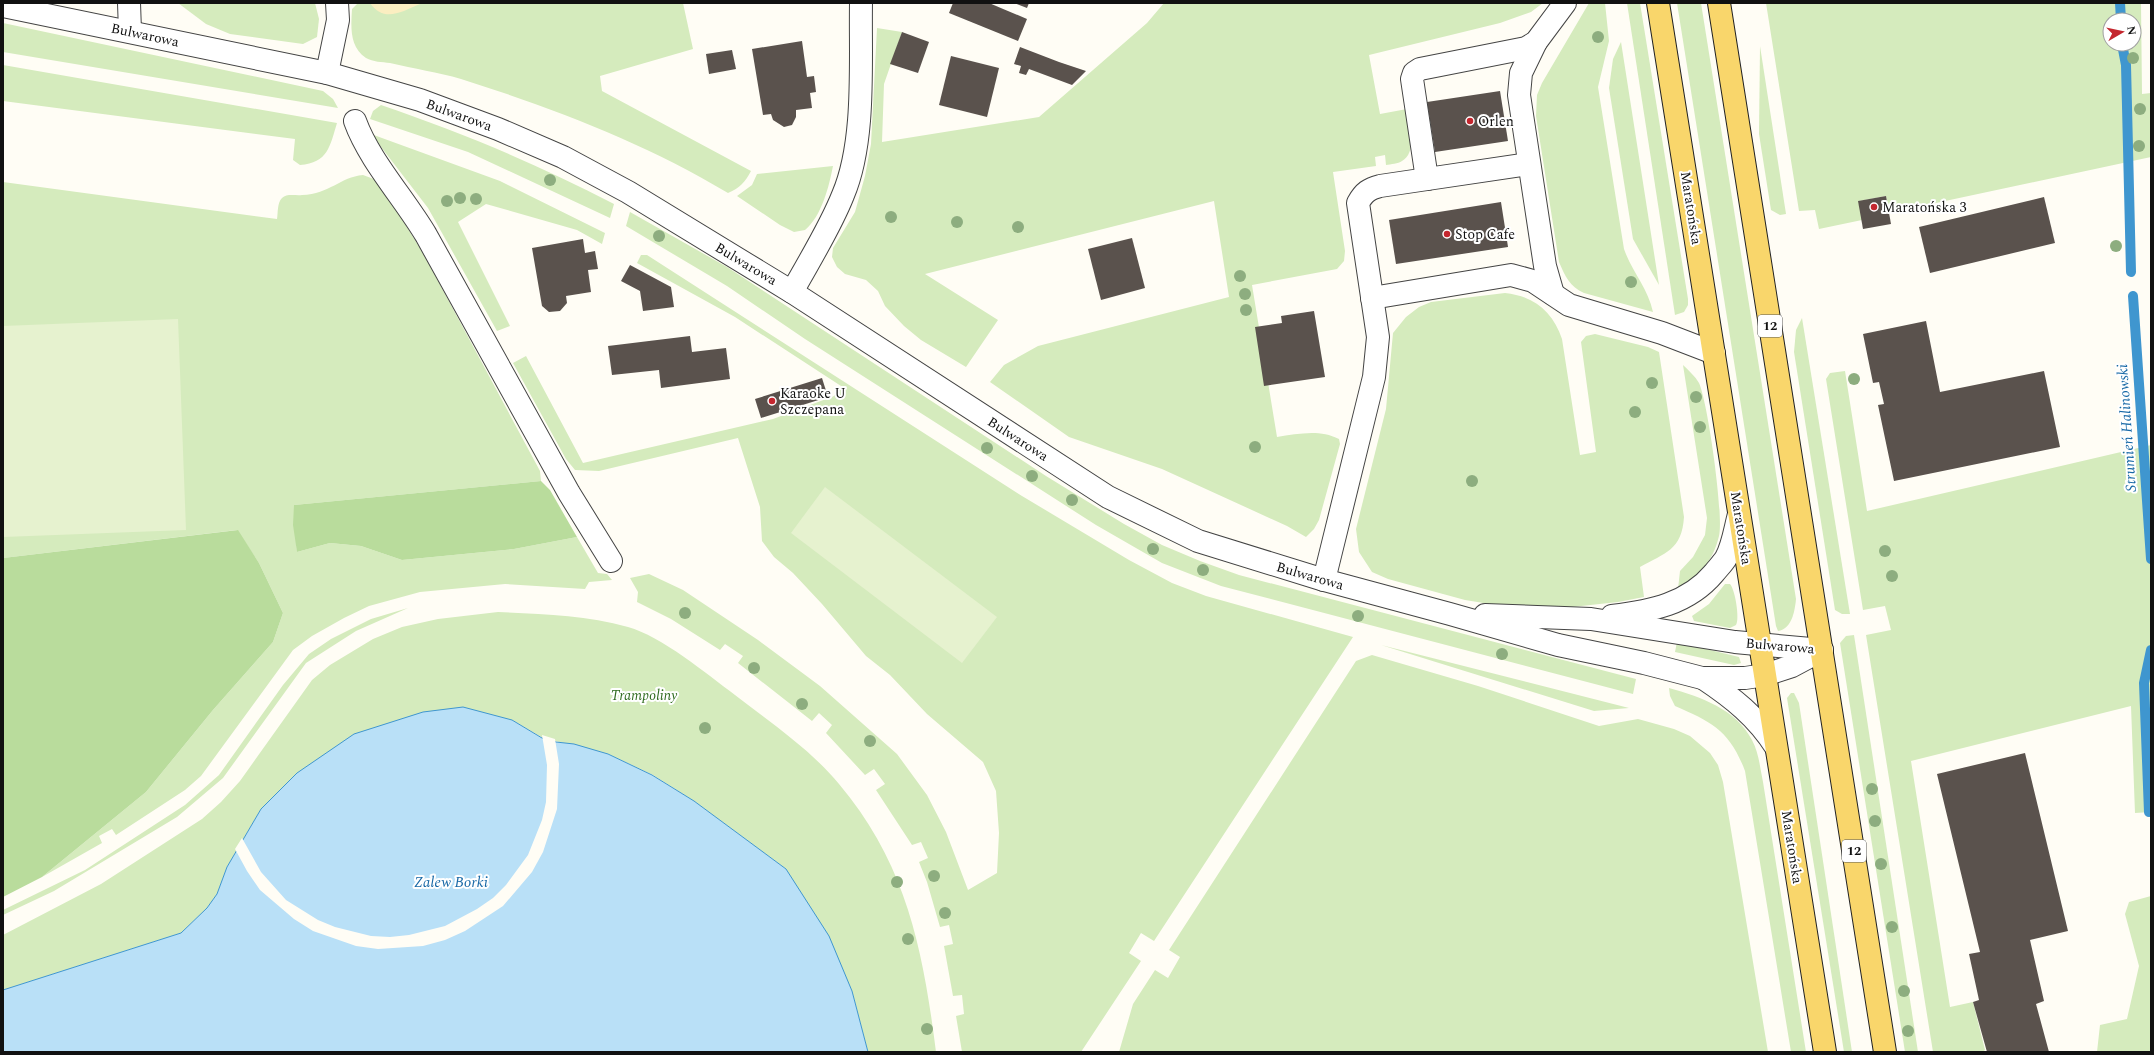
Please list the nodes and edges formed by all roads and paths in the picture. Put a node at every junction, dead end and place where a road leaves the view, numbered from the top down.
1 (129, 3) edge
2 (337, 3) edge
3 (861, 3) edge
4 (1565, 3) edge
5 (1658, 3) edge
6 (1719, 3) edge
7 (3, 6) edge
8 (130, 31) junction
9 (1536, 42) junction
10 (327, 73) junction
11 (355, 121) dead end
12 (1529, 164) junction
13 (1427, 179) junction
14 (792, 292) junction
15 (1553, 294) junction
16 (1372, 298) junction
17 (1714, 353) junction
18 (1739, 514) junction
19 (611, 561) dead end
20 (1324, 580) junction
21 (1450, 614) junction
22 (1591, 619) junction
23 (1760, 645) junction
24 (1822, 650) junction
25 (1765, 674) junction
26 (1702, 678) junction
27 (1776, 747) junction
28 (1825, 1052) edge
29 (1886, 1052) edge

1 - 8 street
2 - 10 street
3 - 14 street
4 - 9 street
5 - 17 main road, Maratońska
6 - 24 main road, 12
7 - 8 street, Bulwarowa
8 - 10 street, Bulwarowa
9 - 12 street
9 - 13 street
10 - 14 street, Bulwarowa
11 - 19 street
12 - 13 street
12 - 15 street
13 - 16 street
14 - 20 street, Bulwarowa
15 - 16 street
15 - 17 street
16 - 20 street
17 - 18 main road, Maratońska
18 - 22 street
18 - 23 main road, Maratońska
20 - 21 street, Bulwarowa
21 - 22 street, Bulwarowa
21 - 26 street, Bulwarowa
22 - 23 street, Bulwarowa
23 - 24 street, Bulwarowa
23 - 25 main road, Maratońska
24 - 25 street, Bulwarowa
24 - 29 main road, 12
25 - 26 street, Bulwarowa
25 - 27 main road, Maratońska
26 - 27 street
27 - 28 main road, Maratońska

